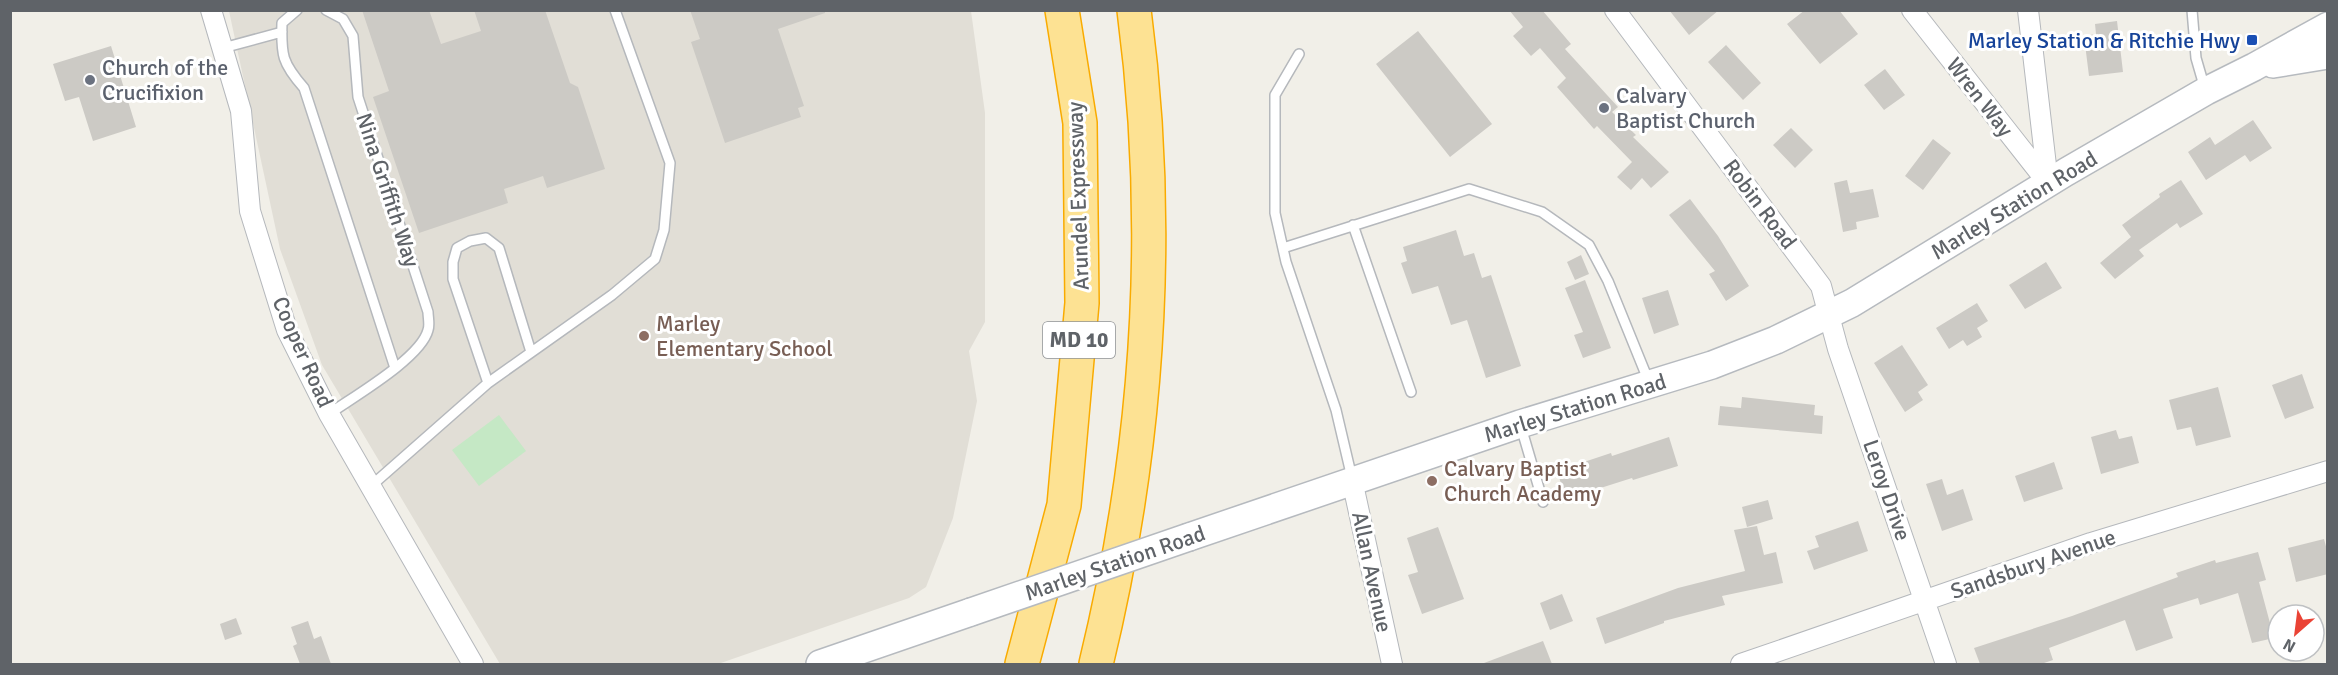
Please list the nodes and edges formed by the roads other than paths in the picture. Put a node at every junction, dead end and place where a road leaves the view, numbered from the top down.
1 (211, 10) edge
2 (297, 10) edge
3 (326, 10) edge
4 (615, 10) edge
5 (1062, 10) edge
6 (1134, 10) edge
7 (1615, 10) edge
8 (1912, 10) edge
9 (2028, 10) edge
10 (2192, 10) edge
11 (2328, 26) edge
12 (282, 33) junction
13 (223, 48) junction
14 (1299, 54) dead end
15 (2328, 55) edge
16 (2254, 67) junction
17 (2206, 91) junction
18 (2048, 183) junction
19 (1353, 225) junction
20 (1283, 248) junction
21 (1829, 315) junction
22 (531, 352) junction
23 (395, 368) junction
24 (488, 383) junction
25 (1650, 384) junction
26 (1411, 392) dead end
27 (329, 414) junction
28 (1520, 424) junction
29 (2328, 471) edge
30 (1352, 480) junction
31 (371, 486) junction
32 (1543, 502) dead end
33 (1924, 601) junction
34 (473, 664) edge
35 (820, 664) edge
36 (1022, 664) edge
37 (1096, 664) edge
38 (1392, 664) edge
39 (1741, 664) edge
40 (1946, 664) edge

1 - 13 street, Cooper Road
2 - 12 lane
3 - 23 lane, Nina Griffith Way
4 - 22 lane
5 - 36 highway, Arundel Expressway / MD 10
6 - 37 highway, MD 10
7 - 21 street, Robin Road
8 - 18 street, Wren Way
9 - 18 street
10 - 17 lane
11 - 16 main road, Marley Station Road
12 - 13 lane
12 - 23 lane
13 - 27 street, Cooper Road
14 - 20 lane
15 - 16 main road, Marley Station Road
16 - 17 main road, Marley Station Road
17 - 18 main road, Marley Station Road
18 - 21 main road, Marley Station Road
19 - 20 lane
19 - 25 lane
19 - 26 lane
20 - 30 lane
21 - 25 main road, Marley Station Road
21 - 33 street, Leroy Drive
22 - 24 lane
22 - 24 lane
23 - 27 lane, Nina Griffith Way
24 - 31 lane
25 - 28 main road, Marley Station Road
27 - 31 street, Cooper Road
28 - 30 main road, Marley Station Road
28 - 32 lane
29 - 33 street, Sandsbury Avenue
30 - 35 main road, Marley Station Road, bridge
30 - 38 street, Allan Avenue
31 - 34 street, Cooper Road
33 - 39 street, Sandsbury Avenue
33 - 40 street, Leroy Drive

